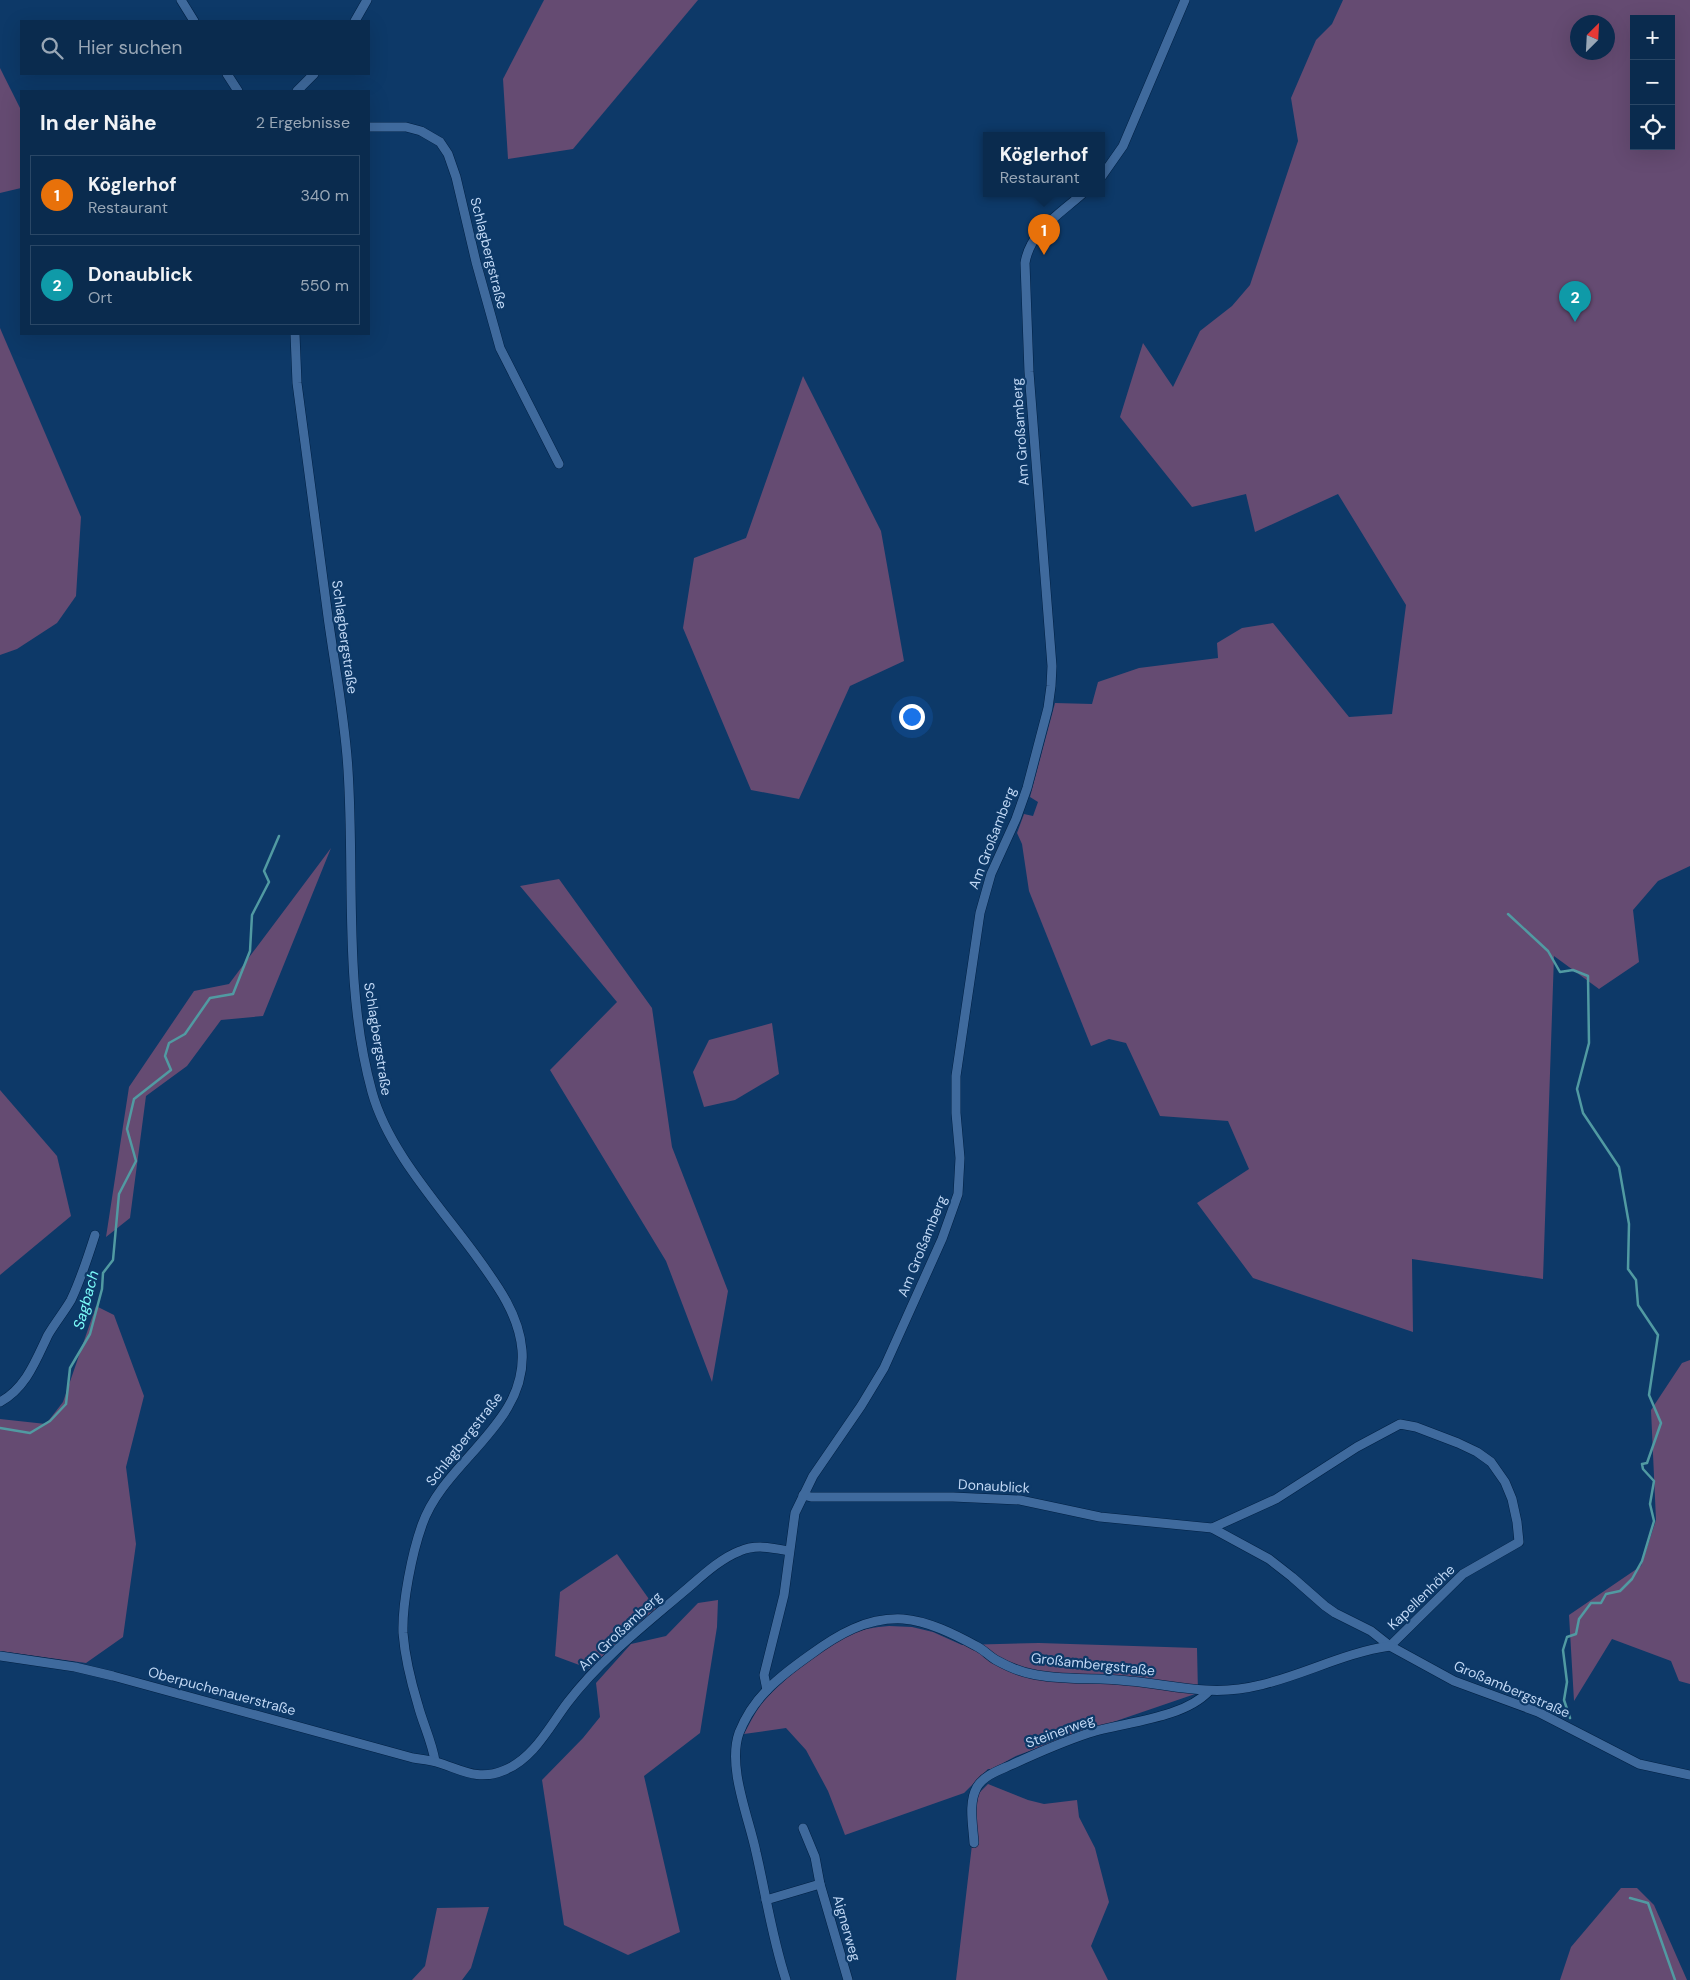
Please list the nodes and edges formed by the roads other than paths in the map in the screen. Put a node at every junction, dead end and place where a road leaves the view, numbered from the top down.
1 (181, 0) edge
2 (367, 0) edge
3 (1185, 0) edge
4 (193, 20) edge
5 (356, 20) edge
6 (228, 75) edge
7 (313, 75) edge
8 (237, 90) edge
9 (298, 90) edge
10 (370, 127) edge
11 (1105, 172) edge
12 (1079, 197) edge
13 (295, 335) edge
14 (559, 464) dead end
15 (95, 1235) dead end
16 (0, 1402) edge
17 (802, 1495) junction
18 (1212, 1528) junction
19 (789, 1551) junction
20 (1390, 1646) junction
21 (0, 1656) edge
22 (767, 1690) junction
23 (1209, 1691) junction
24 (435, 1761) junction
25 (1690, 1775) edge
26 (803, 1828) dead end
27 (974, 1843) dead end
28 (820, 1884) junction
29 (766, 1900) junction
30 (786, 1980) edge
31 (848, 1980) edge

1 - 4 street
2 - 5 street
3 - 11 street
6 - 8 street
7 - 9 street
10 - 14 street, Schlagbergstraße
12 - 17 street, Am Großamberg
13 - 24 street, Schlagbergstraße
15 - 16 street
17 - 18 street, Donaublick
17 - 19 street, Am Großamberg
18 - 20 street, Kapellenhöhe
18 - 20 street, Kapellenhöhe
19 - 22 street, Am Großamberg
19 - 24 street, Am Großamberg
20 - 23 street, Großambergstraße
20 - 25 street, Großambergstraße
21 - 24 street, Oberpuchenauerstraße
22 - 23 street, Großambergstraße
22 - 29 street, Großambergstraße
23 - 27 street, Steinerweg
26 - 28 street, Aignerweg
28 - 29 street, Aignerweg
28 - 31 street, Aignerweg
29 - 30 street, Großambergstraße

